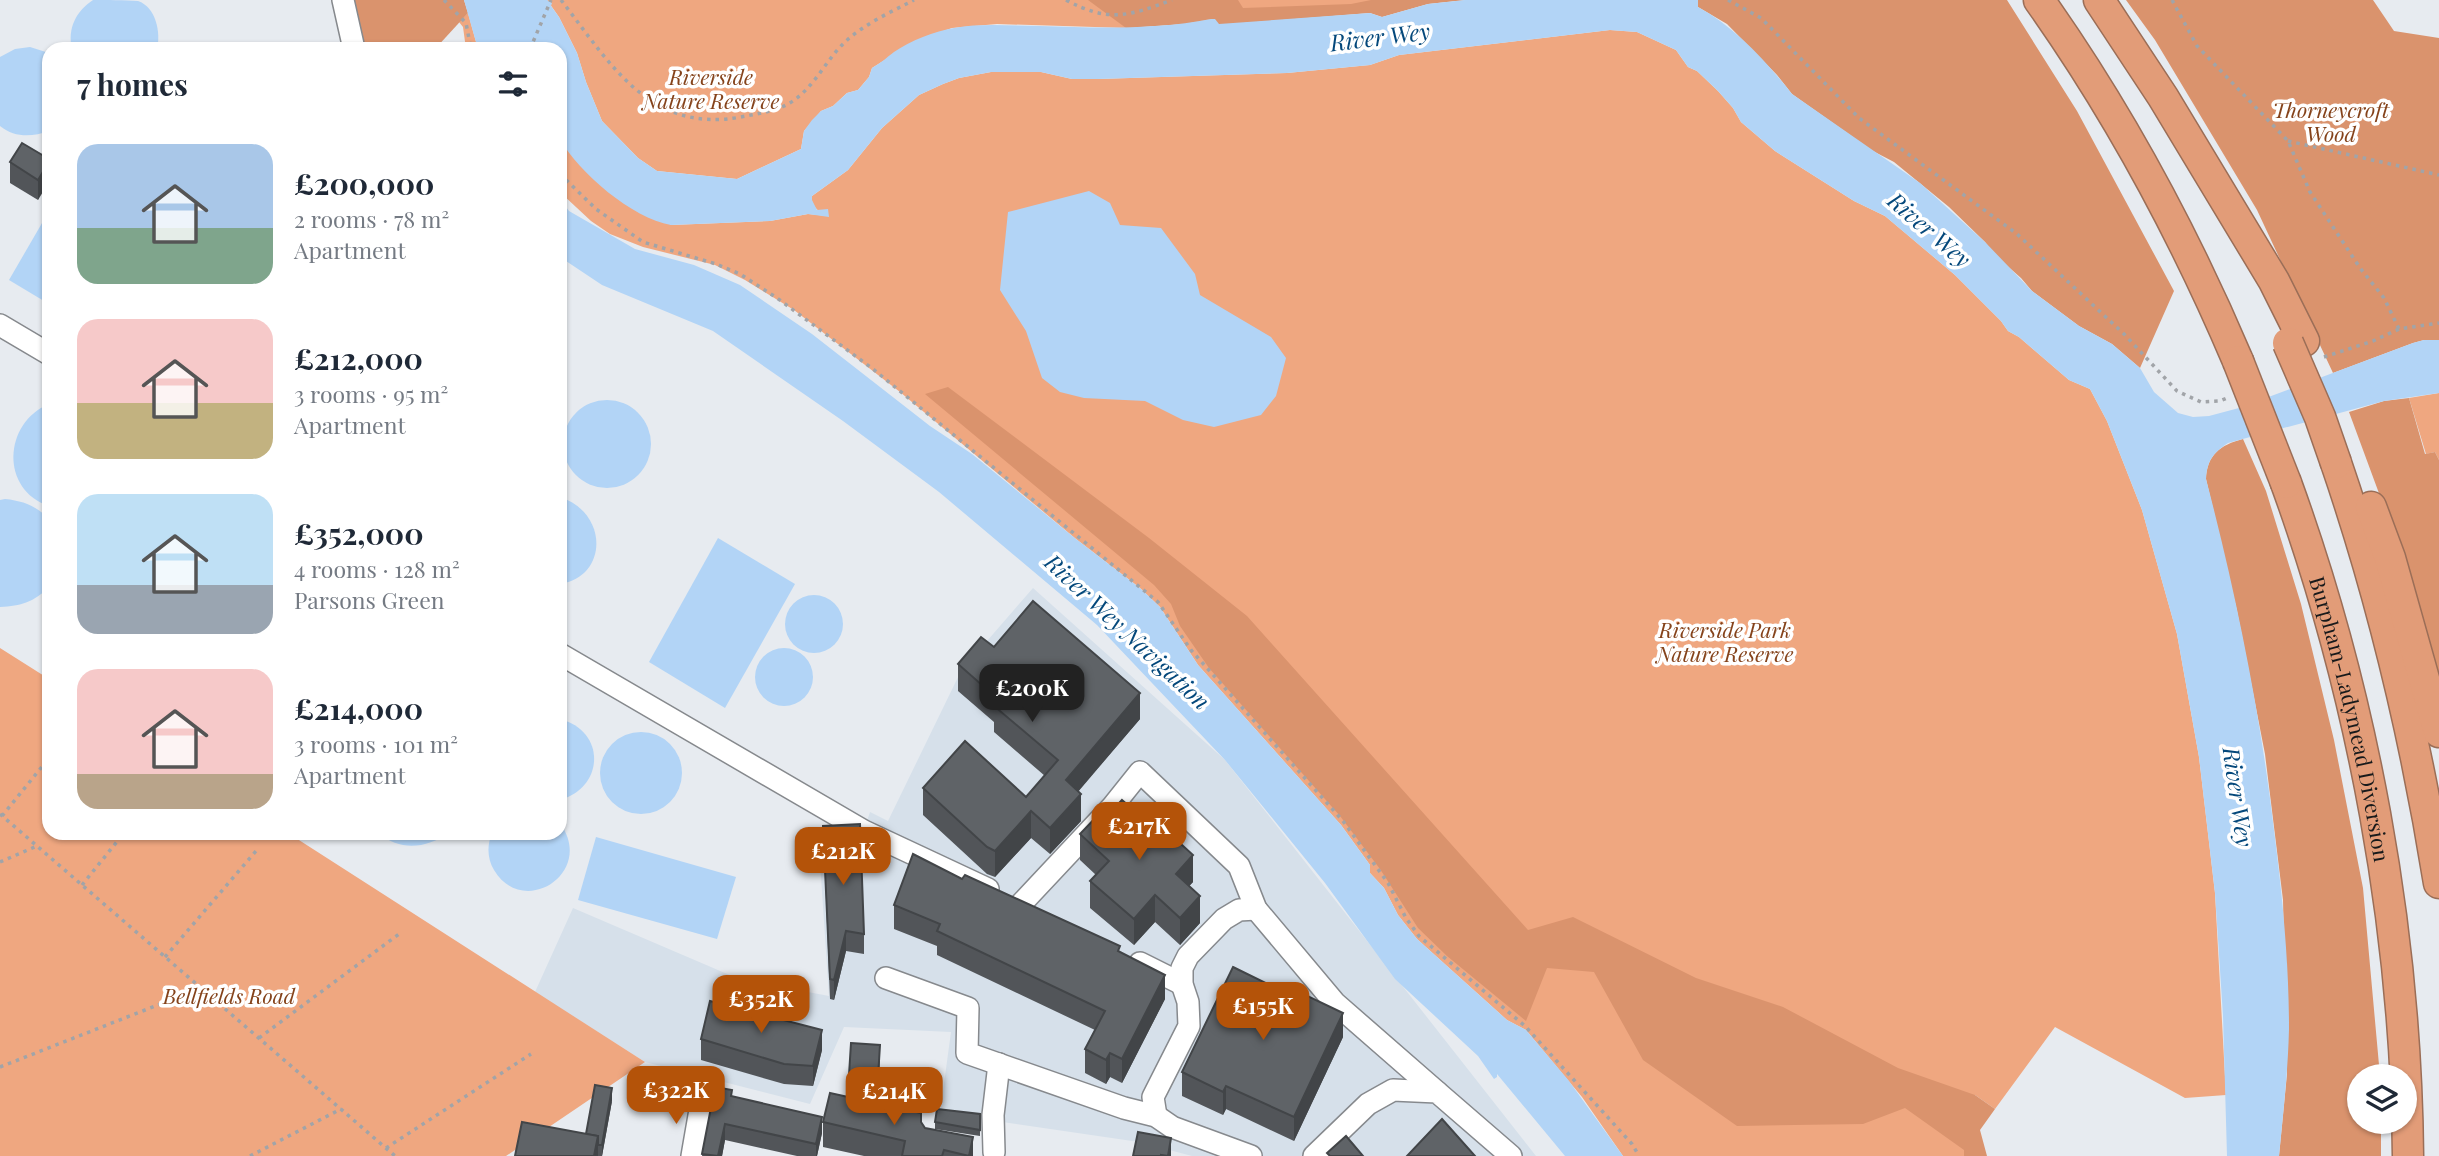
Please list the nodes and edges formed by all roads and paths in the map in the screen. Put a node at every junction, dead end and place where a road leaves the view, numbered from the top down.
1 (343, 0) edge
2 (444, 0) edge
3 (551, 0) edge
4 (561, 0) edge
5 (914, 0) edge
6 (1066, 0) edge
7 (1172, 0) edge
8 (1728, 0) edge
9 (2039, 0) edge
10 (2099, 0) edge
11 (2172, 0) edge
12 (352, 42) edge
13 (470, 42) edge
14 (533, 42) edge
15 (2288, 141) junction
16 (2439, 175) edge
17 (567, 181) edge
18 (2439, 323) edge
19 (0, 325) edge
20 (2399, 328) junction
21 (2303, 348) junction
22 (42, 350) edge
23 (2232, 396) dead end
24 (2345, 460) junction
25 (567, 658) edge
26 (2439, 732) edge
27 (42, 766) edge
28 (1, 815) edge
29 (118, 840) edge
30 (37, 846) junction
31 (256, 851) dead end
32 (0, 862) edge
33 (2439, 883) edge
34 (82, 886) junction
35 (1021, 904) junction
36 (1256, 909) junction
37 (1046, 916) edge
38 (398, 934) dead end
39 (1120, 953) edge
40 (165, 957) junction
41 (886, 978) dead end
42 (1182, 984) junction
43 (201, 988) junction
44 (259, 1038) junction
45 (531, 1054) dead end
46 (999, 1064) junction
47 (0, 1067) edge
48 (1437, 1092) junction
49 (701, 1104) dead end
50 (341, 1110) junction
51 (1156, 1116) junction
52 (386, 1148) junction
53 (970, 1148) edge
54 (994, 1154) edge
55 (250, 1156) edge
56 (395, 1156) edge
57 (692, 1156) edge
58 (1251, 1156) edge
59 (1314, 1156) edge
60 (1511, 1156) edge
61 (1639, 1156) edge
62 (2408, 1156) edge

1 - 12 street
2 - 13 path
3 - 14 path
4 - 5 path
6 - 7 path
8 - 23 path
9 - 62 highway, Burpham-Ladymead Diversion, bridge
10 - 21 highway
11 - 15 path
15 - 16 path
15 - 20 path
17 - 61 path
18 - 20 path
19 - 22 street
20 - 21 path
21 - 24 highway, bridge
24 - 26 highway
24 - 33 highway
25 - 35 street
27 - 28 path
28 - 30 path
29 - 34 path
30 - 32 path
30 - 34 path
31 - 40 path
34 - 40 path
35 - 36 street
35 - 37 street
36 - 42 street
36 - 48 street
38 - 44 path
39 - 42 street
40 - 43 path
41 - 46 street
42 - 51 street
43 - 44 path
43 - 47 path
44 - 50 path
45 - 52 path
46 - 51 street
46 - 54 street
48 - 59 street
48 - 60 street
49 - 57 street
50 - 52 path
50 - 55 path
51 - 58 street
52 - 56 path
53 - 54 street

